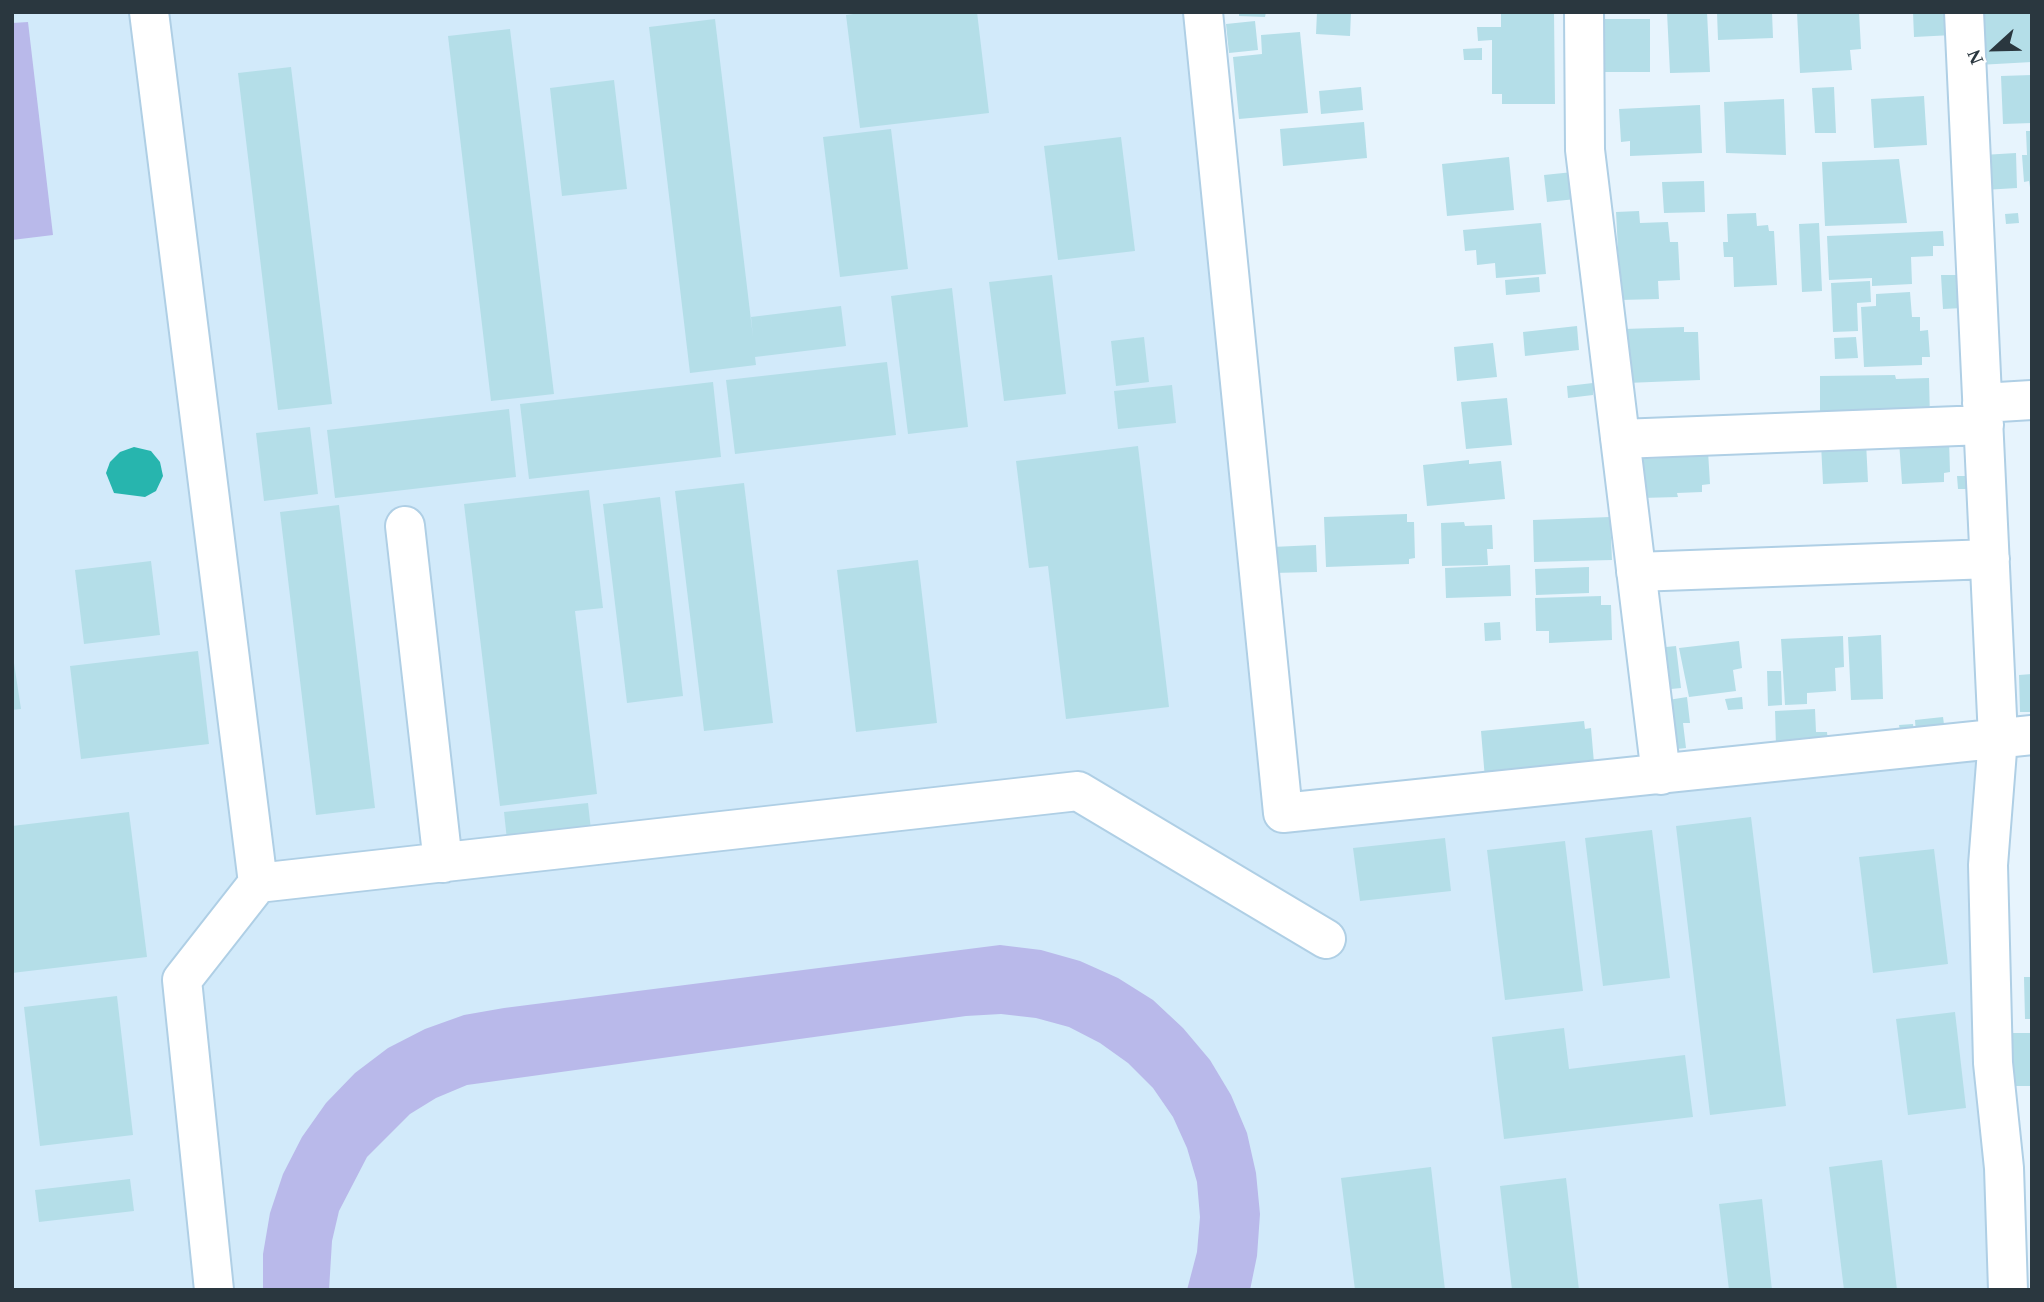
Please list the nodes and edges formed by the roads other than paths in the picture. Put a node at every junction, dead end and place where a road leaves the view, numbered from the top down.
1 (149, 12) edge
2 (1203, 12) edge
3 (1584, 12) edge
4 (1964, 12) edge
5 (2032, 400) edge
6 (1983, 414) junction
7 (1620, 439) junction
8 (405, 526) dead end
9 (1990, 559) junction
10 (1636, 572) junction
11 (2015, 736) edge
12 (1661, 775) junction
13 (443, 863) junction
14 (258, 883) junction
15 (1326, 939) dead end
16 (214, 1290) edge
17 (2008, 1290) edge

1 - 14 street
2 - 12 street
3 - 7 street
4 - 6 street
5 - 6 street
6 - 7 street
6 - 9 street
7 - 10 street
8 - 13 street
9 - 10 street
9 - 11 street
10 - 12 street
11 - 12 street
11 - 17 street
13 - 14 street
13 - 15 street
14 - 16 street

